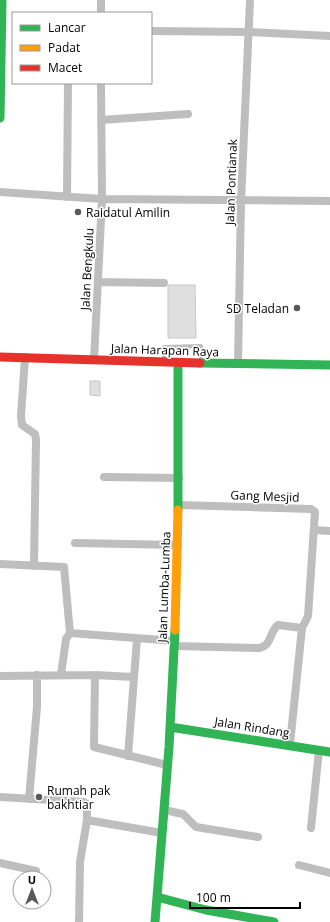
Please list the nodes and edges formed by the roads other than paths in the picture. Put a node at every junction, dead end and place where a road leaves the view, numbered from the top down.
1 (2, 0) edge
2 (101, 0) edge
3 (250, 0) edge
4 (101, 12) edge
5 (152, 31) edge
6 (249, 32) junction
7 (330, 36) edge
8 (68, 84) edge
9 (101, 84) edge
10 (188, 114) dead end
11 (0, 118) edge
12 (101, 120) junction
13 (0, 192) edge
14 (68, 197) junction
15 (102, 199) junction
16 (241, 201) junction
17 (330, 201) edge
18 (98, 282) junction
19 (164, 283) dead end
20 (26, 357) junction
21 (0, 358) edge
22 (94, 360) junction
23 (164, 363) junction
24 (178, 363) junction
25 (201, 364) junction
26 (238, 364) junction
27 (330, 365) edge
28 (104, 477) dead end
29 (179, 478) junction
30 (179, 505) junction
31 (314, 530) junction
32 (330, 531) edge
33 (75, 543) dead end
34 (178, 545) junction
35 (0, 564) edge
36 (34, 566) junction
37 (302, 628) junction
38 (70, 633) junction
39 (137, 639) junction
40 (175, 644) junction
41 (37, 675) junction
42 (61, 675) junction
43 (95, 675) junction
44 (0, 676) edge
45 (134, 677) junction
46 (170, 727) junction
47 (290, 744) junction
48 (319, 750) junction
49 (330, 752) edge
50 (128, 756) junction
51 (167, 765) junction
52 (0, 797) edge
53 (29, 798) junction
54 (164, 810) junction
55 (87, 820) junction
56 (311, 828) dead end
57 (162, 834) junction
58 (258, 838) dead end
59 (0, 862) edge
60 (299, 865) dead end
61 (32, 870) edge
62 (330, 873) edge
63 (157, 897) junction
64 (79, 922) edge
65 (155, 922) edge
66 (274, 922) edge

1 - 11 street
2 - 4 street
3 - 6 street, Jalan Pontianak
5 - 6 street
6 - 7 street
6 - 16 street, Jalan Pontianak
8 - 14 street
9 - 12 street, Jalan Bengkulu
10 - 12 street
12 - 15 street, Jalan Bengkulu
13 - 14 street
14 - 15 street
15 - 16 street
15 - 18 street, Jalan Bengkulu
16 - 17 street
16 - 26 street, Jalan Pontianak
18 - 19 street
18 - 22 street, Jalan Bengkulu
20 - 21 street, Jalan Harapan Raya
20 - 22 street, Jalan Harapan Raya
20 - 36 street
22 - 23 street, Jalan Harapan Raya
23 - 24 street, Jalan Harapan Raya
23 - 25 lane
24 - 25 street, Jalan Harapan Raya
24 - 29 street, Jalan Lumba-Lumba
25 - 26 street, Jalan Harapan Raya
26 - 27 street, Jalan Harapan Raya
28 - 29 street
29 - 30 street, Jalan Lumba-Lumba
30 - 31 street, Gang Mesjid
30 - 34 street, Jalan Lumba-Lumba
31 - 32 street
31 - 37 street
33 - 34 street
34 - 40 street, Jalan Lumba-Lumba
35 - 36 street
36 - 38 street
37 - 40 street
37 - 47 street
38 - 39 street
38 - 42 street
39 - 40 street
39 - 45 street
40 - 46 street, Jalan Lumba-Lumba
41 - 42 street
41 - 44 street
41 - 53 street
42 - 43 street
43 - 45 street
43 - 50 street
45 - 50 street
46 - 47 street, Jalan Rindang
46 - 51 street, Jalan Lumba-Lumba
47 - 48 street, Jalan Rindang
48 - 49 street, Jalan Rindang
48 - 56 street
50 - 51 street
51 - 54 street, Jalan Lumba-Lumba
52 - 53 street
53 - 55 street
54 - 57 street, Jalan Lumba-Lumba
54 - 58 street
55 - 57 street
55 - 64 street
57 - 63 street, Jalan Lumba-Lumba
59 - 61 street
60 - 62 street
63 - 65 street, Jalan Lumba-Lumba
63 - 66 street

